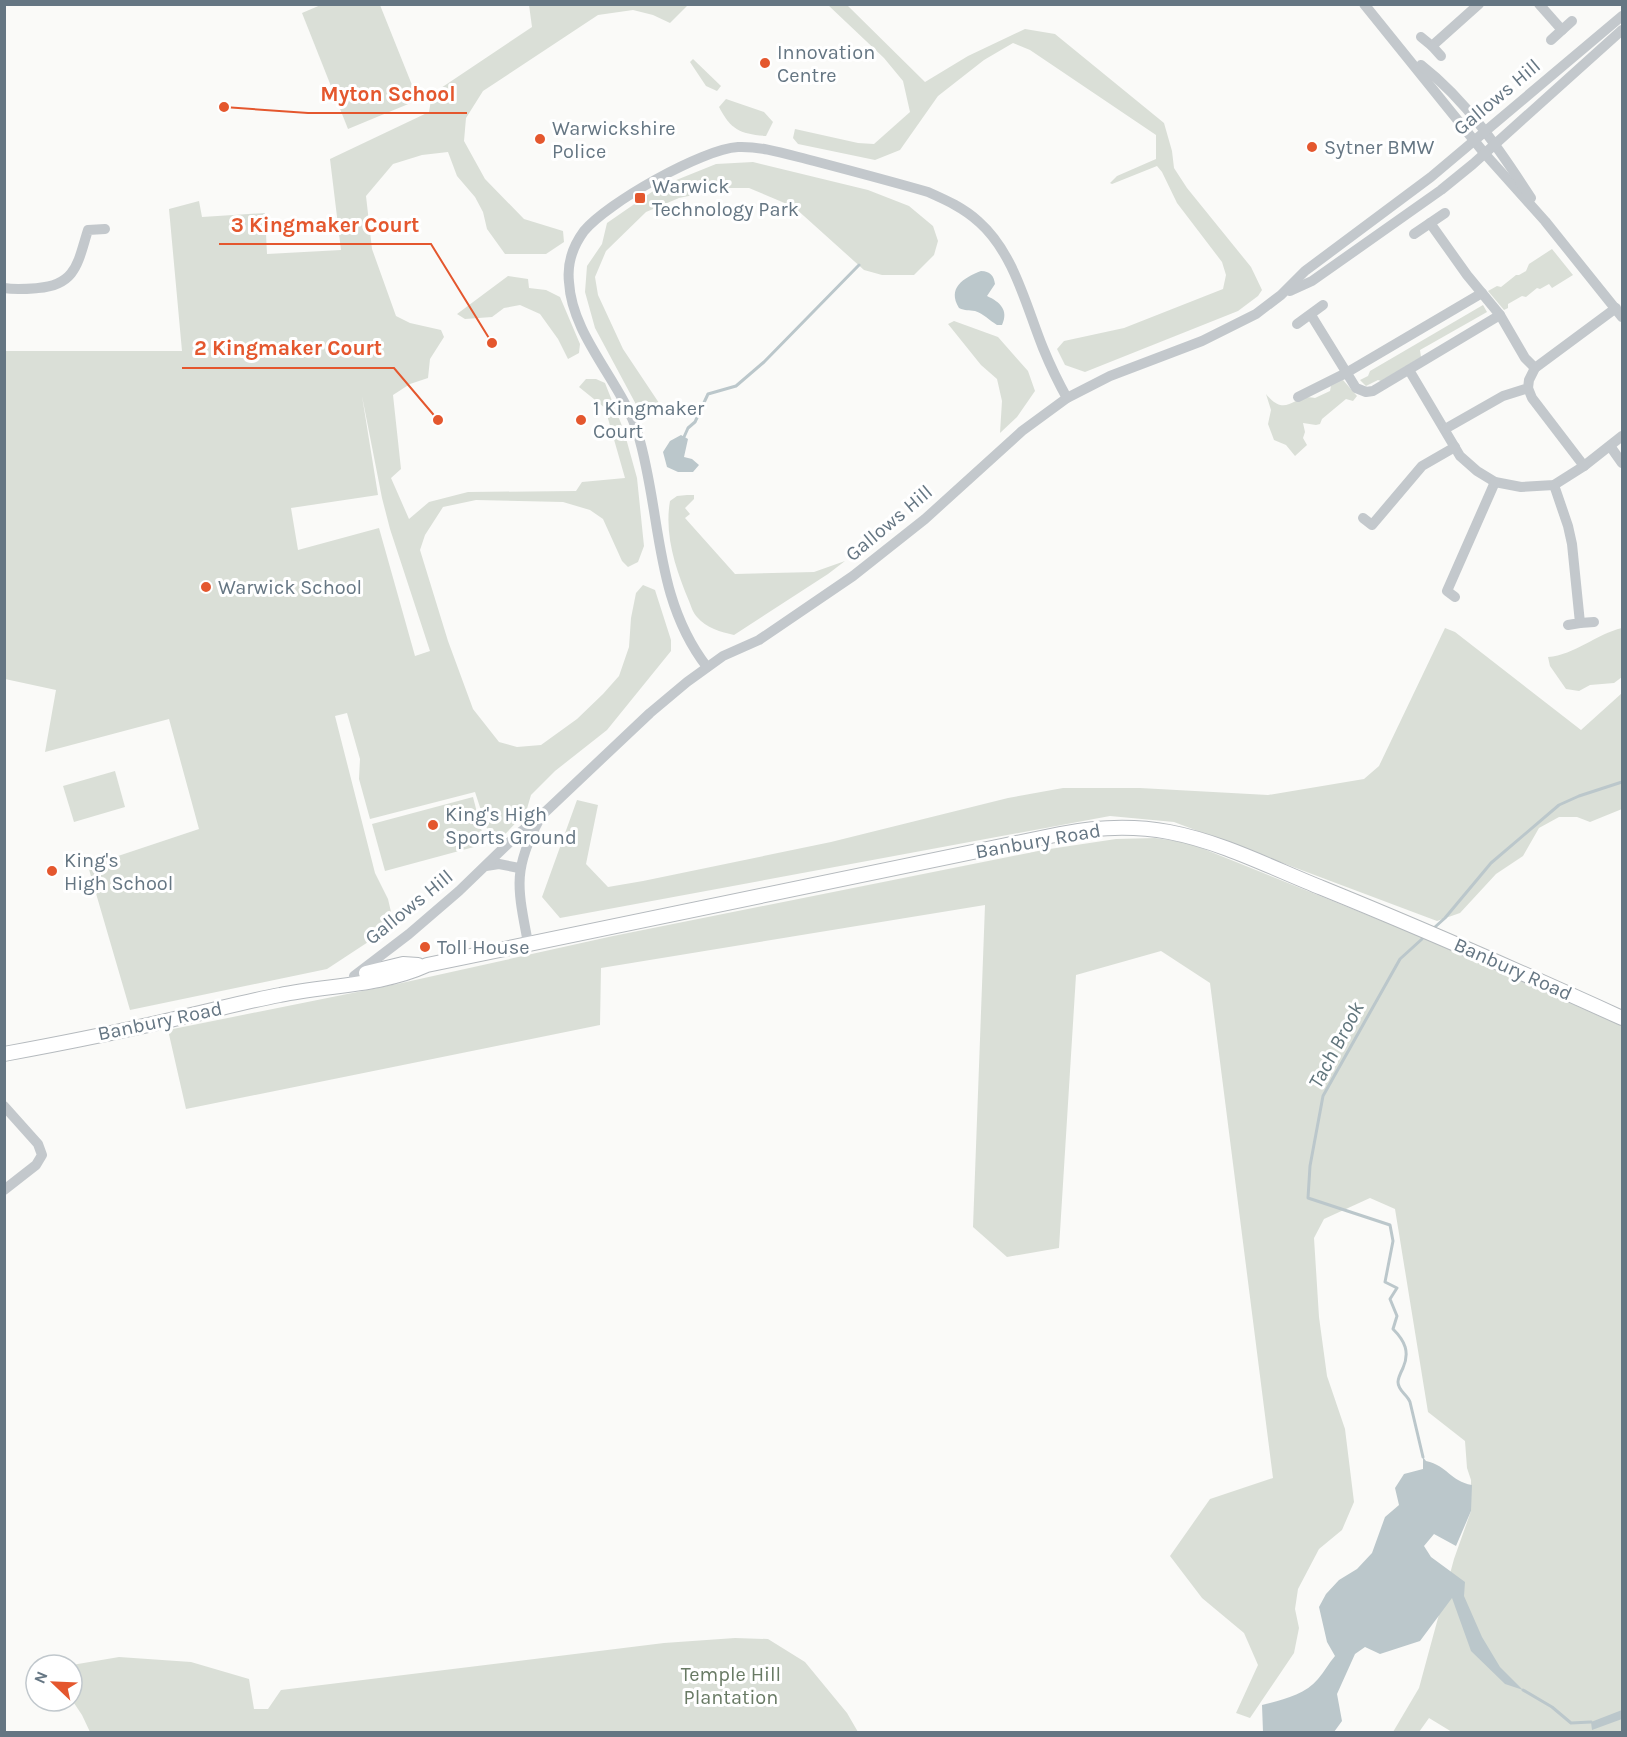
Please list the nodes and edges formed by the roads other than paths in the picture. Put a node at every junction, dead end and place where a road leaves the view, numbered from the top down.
1 (1364, 4) edge
2 (1479, 4) edge
3 (1539, 4) edge
4 (1623, 16) edge
5 (1572, 21) dead end
6 (1562, 30) junction
7 (1623, 30) edge
8 (1421, 37) dead end
9 (1551, 39) dead end
10 (1432, 46) junction
11 (1405, 53) junction
12 (1441, 56) dead end
13 (1484, 132) junction
14 (1475, 140) junction
15 (1495, 146) junction
16 (1485, 154) junction
17 (1445, 213) dead end
18 (1545, 221) junction
19 (1430, 223) junction
20 (105, 230) dead end
21 (1414, 234) dead end
22 (4, 288) edge
23 (1482, 293) junction
24 (1281, 295) junction
25 (1323, 305) dead end
26 (1619, 313) edge
27 (1311, 315) junction
28 (1500, 315) junction
29 (1297, 324) dead end
30 (1535, 368) junction
31 (1409, 370) junction
32 (1346, 373) junction
33 (1528, 388) junction
34 (1298, 397) dead end
35 (1067, 398) junction
36 (1445, 429) junction
37 (1623, 436) edge
38 (1610, 446) junction
39 (1455, 447) junction
40 (1623, 463) edge
41 (1584, 466) junction
42 (1495, 482) junction
43 (1554, 485) junction
44 (1372, 525) dead end
45 (1447, 591) dead end
46 (1594, 622) dead end
47 (1580, 623) junction
48 (1568, 625) dead end
49 (707, 667) junction
50 (542, 815) junction
51 (486, 866) junction
52 (519, 868) junction
53 (528, 943) junction
54 (427, 965) junction
55 (354, 976) junction
56 (316, 987) junction
57 (1623, 1018) edge
58 (4, 1054) edge
59 (4, 1106) edge
60 (4, 1191) edge

1 - 11 street
2 - 10 street
3 - 6 street
4 - 13 street, Gallows Hill
5 - 6 street
6 - 9 street
7 - 15 street, Gallows Hill
8 - 10 street
10 - 12 street
11 - 13 street
11 - 14 street
13 - 14 street, Gallows Hill
13 - 15 street
14 - 16 street
14 - 24 street, Gallows Hill
15 - 16 street, Gallows Hill
15 - 18 street
16 - 18 street
16 - 24 street, Gallows Hill
17 - 19 street
18 - 26 street
19 - 21 street
19 - 23 street
20 - 22 street
23 - 28 street
23 - 32 street
24 - 35 street, Gallows Hill
25 - 27 street
26 - 30 street
27 - 29 street
27 - 32 street
28 - 30 street
28 - 31 street
30 - 33 street
31 - 32 street
31 - 36 street
32 - 34 street
33 - 36 street
33 - 41 street
35 - 49 street, Gallows Hill
35 - 49 street
36 - 39 street
37 - 38 street
38 - 40 street
38 - 41 street
39 - 42 street
39 - 44 street
41 - 43 street
42 - 43 street
42 - 45 street
43 - 47 street
46 - 47 street
47 - 48 street
49 - 50 street, Gallows Hill
50 - 51 street, Gallows Hill
50 - 52 street, Gallows Hill
51 - 52 street
51 - 55 street, Gallows Hill
52 - 53 street, Gallows Hill
53 - 54 main road, Banbury Road
53 - 57 main road, Banbury Road
54 - 55 main road, Banbury Road
54 - 56 main road, Banbury Road
55 - 56 main road, Banbury Road
56 - 58 main road, Banbury Road
59 - 60 street

